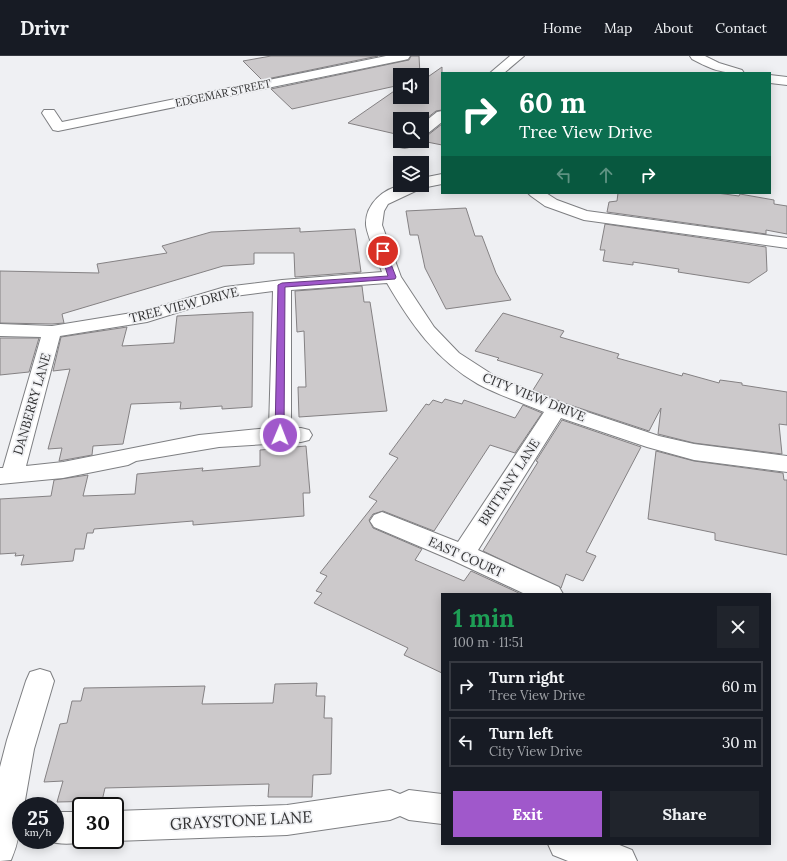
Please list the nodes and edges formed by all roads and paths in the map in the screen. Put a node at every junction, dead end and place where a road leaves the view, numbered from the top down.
1 (404, 56) edge
2 (518, 56) edge
3 (696, 56) edge
4 (497, 72) edge
5 (735, 72) edge
6 (771, 79) edge
7 (787, 80) edge
8 (49, 113) dead end
9 (441, 116) edge
10 (429, 125) edge
11 (441, 179) edge
12 (429, 182) edge
13 (398, 192) edge
14 (538, 194) edge
15 (787, 243) edge
16 (392, 277) junction
17 (282, 285) junction
18 (0, 330) edge
19 (52, 332) junction
20 (556, 409) junction
21 (280, 435) junction
22 (301, 435) dead end
23 (787, 464) edge
24 (6, 476) edge
25 (382, 521) dead end
26 (463, 554) junction
27 (548, 593) edge
28 (40, 681) dead end
29 (441, 809) edge
30 (124, 826) edge
31 (9, 836) edge
32 (577, 852) edge
33 (621, 861) edge

1 - 8 street, EDGEMAR STREET
2 - 4 street
3 - 5 street
6 - 7 street
9 - 10 street
11 - 12 street
13 - 16 street, CITY VIEW DRIVE
14 - 15 street
16 - 17 street, TREE VIEW DRIVE
16 - 20 street, CITY VIEW DRIVE
17 - 19 street, TREE VIEW DRIVE
17 - 21 street
18 - 19 street, TREE VIEW DRIVE
19 - 24 street, DANBERRY LANE
20 - 23 street, CITY VIEW DRIVE
20 - 26 street, BRITTANY LANE
21 - 22 street, DANBERRY LANE
21 - 24 street, DANBERRY LANE
25 - 26 street, EAST COURT
26 - 27 street, EAST COURT
28 - 31 street
29 - 30 street, GRAYSTONE LANE
32 - 33 street

